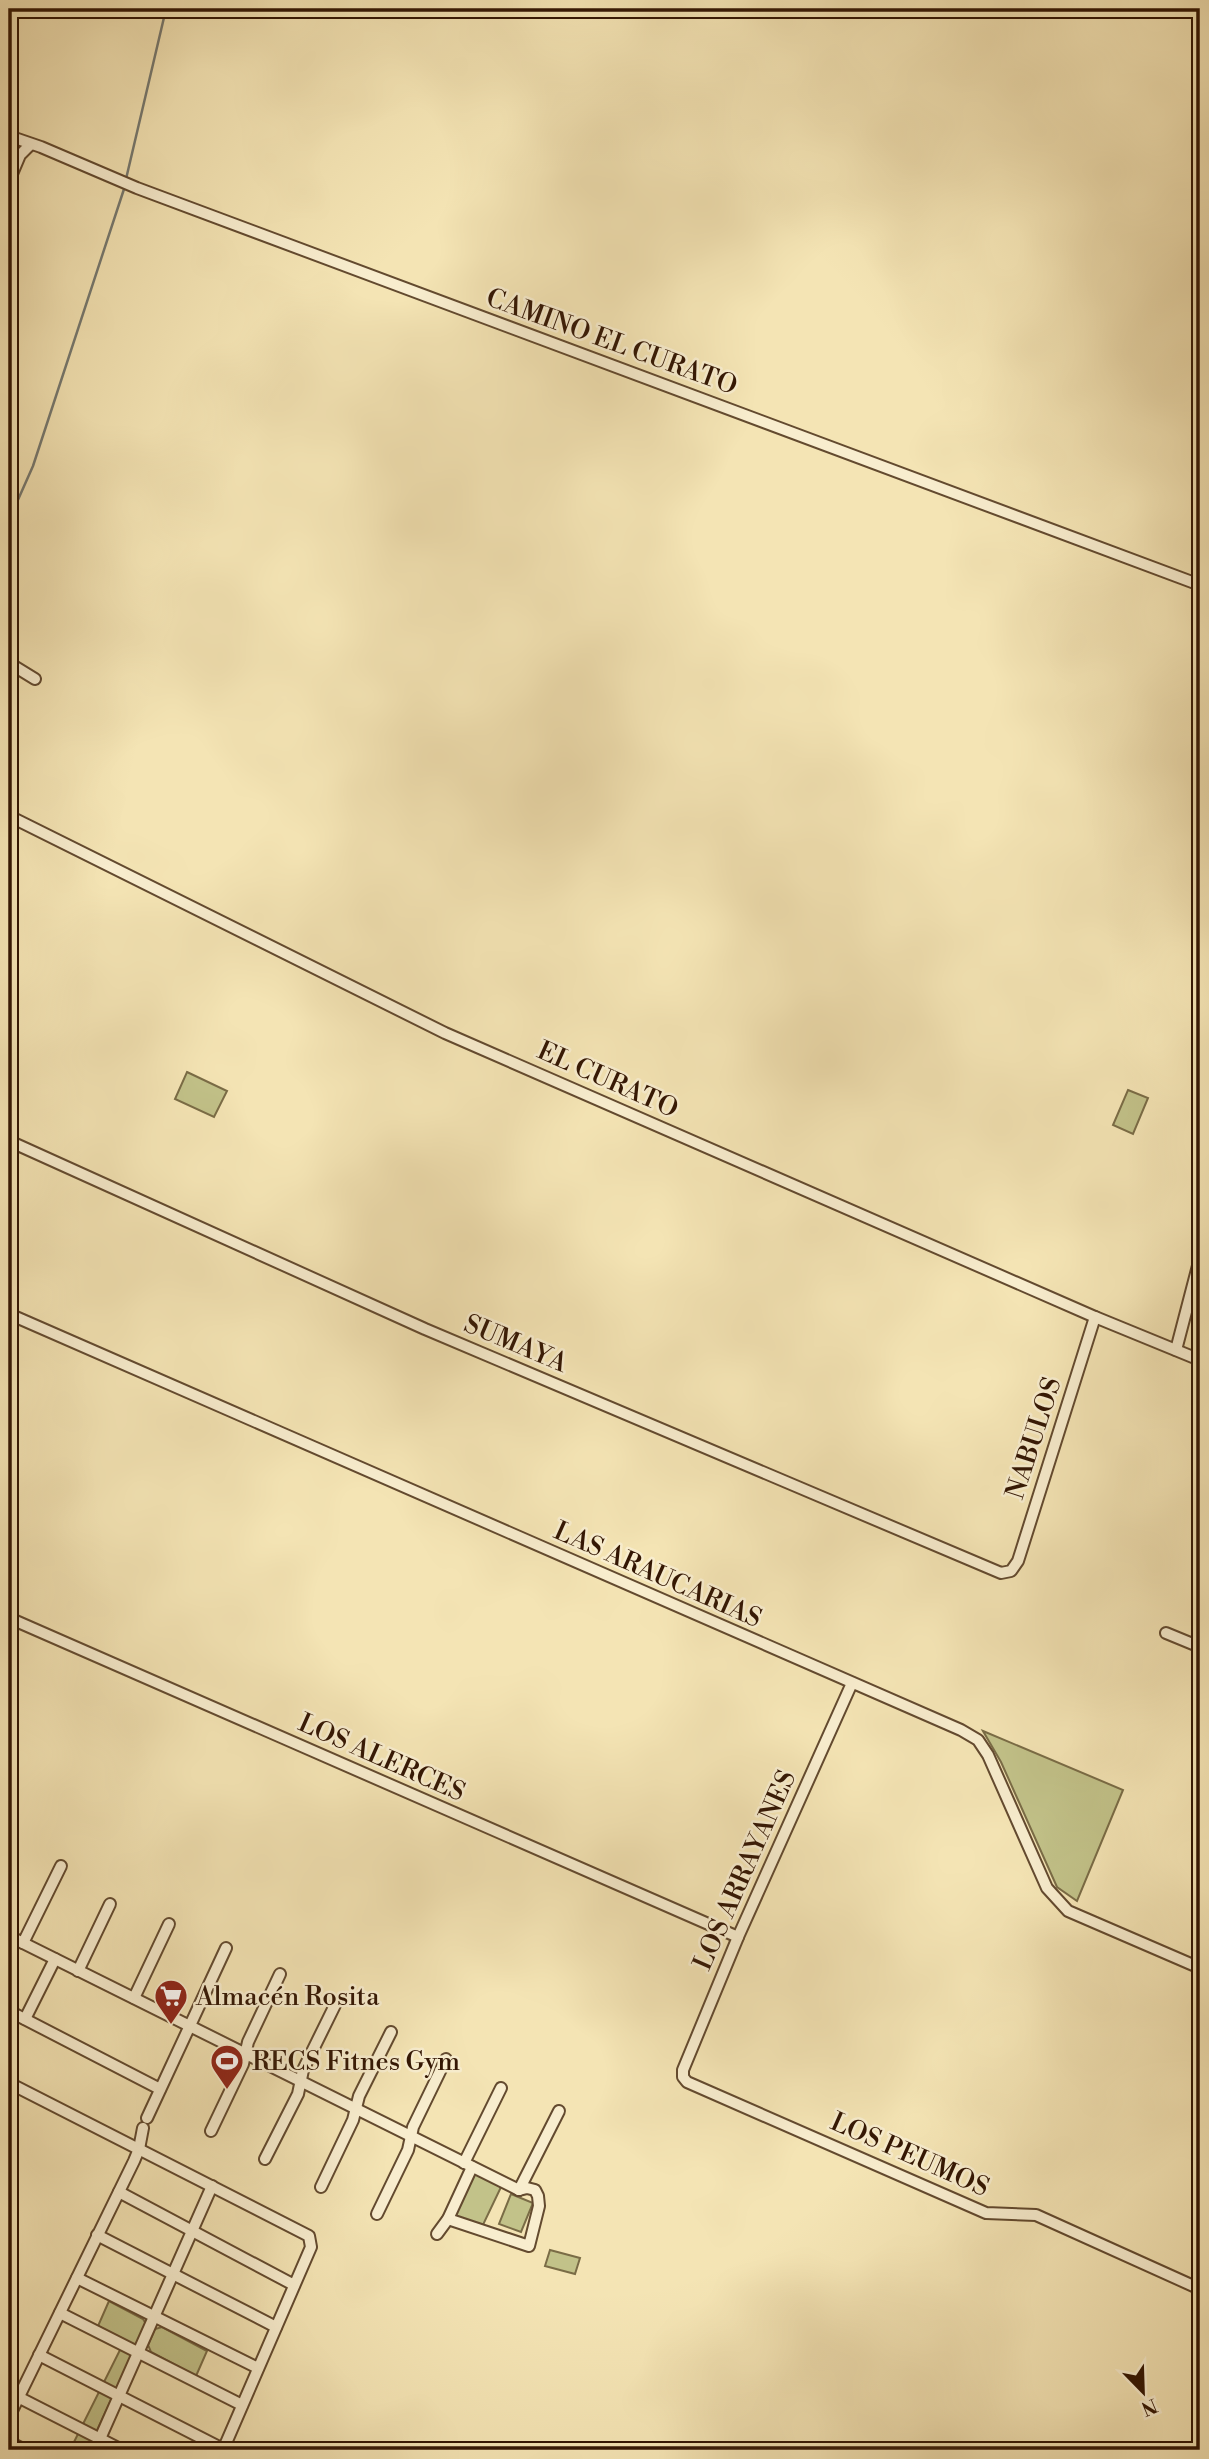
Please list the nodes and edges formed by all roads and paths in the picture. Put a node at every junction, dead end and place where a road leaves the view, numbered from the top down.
1 (9, 136) edge
2 (30, 145) junction
3 (9, 181) edge
4 (1200, 585) edge
5 (9, 663) edge
6 (35, 678) dead end
7 (9, 816) edge
8 (9, 1141) edge
9 (1200, 1258) edge
10 (9, 1314) edge
11 (1095, 1317) junction
12 (1175, 1350) junction
13 (1200, 1360) edge
14 (1011, 1571) joint
15 (9, 1618) edge
16 (1166, 1633) dead end
17 (1200, 1647) edge
18 (852, 1683) junction
19 (61, 1866) dead end
20 (110, 1904) dead end
21 (169, 1924) dead end
22 (9, 1936) edge
23 (738, 1937) junction
24 (23, 1943) junction
25 (226, 1948) dead end
26 (55, 1959) junction
27 (1200, 1968) edge
28 (78, 1971) junction
29 (280, 1974) dead end
30 (134, 1998) junction
31 (336, 2003) dead end
32 (9, 2011) edge
33 (25, 2020) junction
34 (190, 2026) junction
35 (391, 2032) dead end
36 (246, 2054) junction
37 (446, 2059) dead end
38 (683, 2077) joint
39 (300, 2081) junction
40 (9, 2082) edge
41 (501, 2088) dead end
42 (160, 2089) junction
43 (356, 2109) junction
44 (559, 2111) dead end
45 (211, 2131) dead end
46 (411, 2137) junction
47 (139, 2149) junction
48 (265, 2159) dead end
49 (468, 2165) junction
50 (212, 2186) junction
51 (321, 2186) dead end
52 (519, 2190) junction
53 (118, 2192) junction
54 (376, 2214) dead end
55 (448, 2219) junction
56 (192, 2231) junction
57 (437, 2234) dead end
58 (97, 2235) junction
59 (173, 2274) junction
60 (77, 2278) junction
61 (294, 2285) junction
62 (1200, 2289) edge
63 (60, 2313) junction
64 (154, 2317) junction
65 (276, 2327) junction
66 (138, 2353) junction
67 (39, 2355) junction
68 (258, 2368) junction
69 (119, 2396) junction
70 (18, 2397) junction
71 (242, 2405) junction
72 (9, 2417) edge
73 (9, 2442) edge
74 (98, 2445) edge
75 (223, 2449) edge
76 (25, 2450) edge
77 (122, 2450) edge

1 - 2 street, CAMINO EL CURATO
2 - 3 street
2 - 4 street, CAMINO EL CURATO
5 - 6 street
7 - 11 street, EL CURATO
8 - 14 street, SUMAYA
9 - 12 street
10 - 18 street, LAS ARAUCARIAS
11 - 12 street, EL CURATO
11 - 14 street, NABULOS
12 - 13 street, EL CURATO
15 - 23 street, LOS ALERCES
16 - 17 street
18 - 23 street, LOS ARRAYANES
18 - 27 street, LAS ARAUCARIAS
19 - 24 street
20 - 28 street
21 - 30 street
22 - 24 street
23 - 38 street, LOS ARRAYANES
24 - 26 street
25 - 34 street
26 - 28 street
26 - 33 street
28 - 30 street
29 - 36 street
30 - 34 street
31 - 39 street
32 - 33 street
33 - 42 street
34 - 36 street
34 - 42 street
35 - 43 street
36 - 39 street
36 - 45 street
37 - 46 street
38 - 62 street, LOS PEUMOS
39 - 43 street
39 - 48 street
40 - 47 street
41 - 49 street
42 - 47 street
43 - 46 street
43 - 51 street
44 - 52 street
46 - 49 street
46 - 54 street
47 - 50 street
47 - 53 street
49 - 52 street
49 - 55 street
50 - 56 street
50 - 61 street
52 - 55 street
53 - 56 street
53 - 58 street
55 - 57 street
56 - 59 street
56 - 61 street
58 - 59 street
58 - 60 street
59 - 64 street
59 - 65 street
60 - 63 street
60 - 64 street
61 - 65 street
63 - 66 street
63 - 67 street
64 - 66 street
64 - 68 street
65 - 68 street
66 - 69 street
66 - 71 street
67 - 69 street
67 - 70 street
68 - 71 street
69 - 74 street
69 - 75 street
70 - 72 street
70 - 74 street
71 - 75 street
73 - 76 street
74 - 77 street

